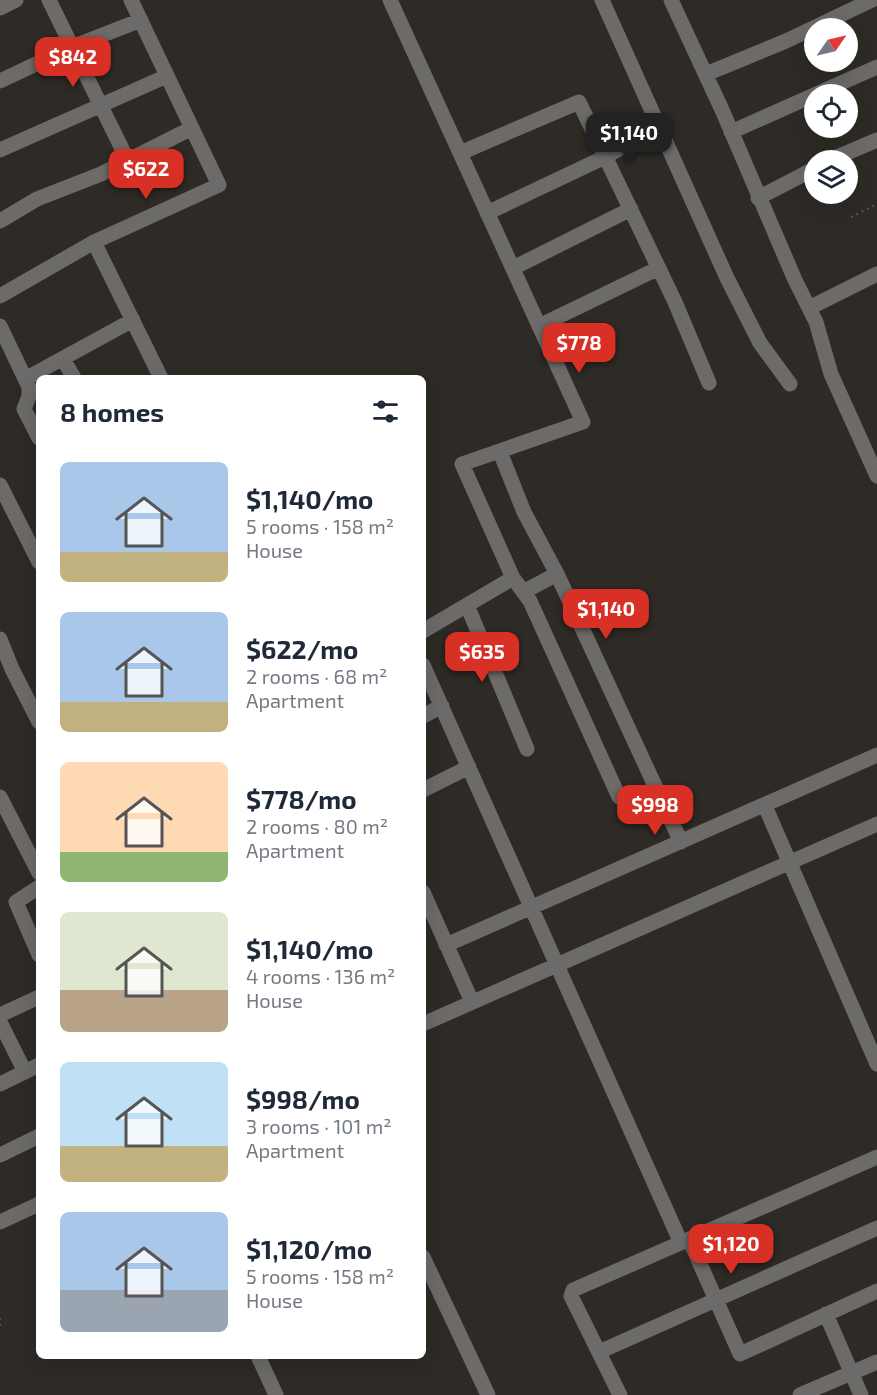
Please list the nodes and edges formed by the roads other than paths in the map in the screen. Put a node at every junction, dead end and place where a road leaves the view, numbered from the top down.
1 (16, 0) edge
2 (49, 0) edge
3 (131, 0) edge
4 (390, 0) edge
5 (602, 0) edge
6 (671, 0) edge
7 (872, 0) edge
8 (0, 8) edge
9 (141, 20) junction
10 (72, 47) junction
11 (877, 67) edge
12 (706, 74) junction
13 (167, 76) junction
14 (0, 81) edge
15 (839, 84) edge
16 (804, 100) edge
17 (100, 106) junction
18 (659, 127) junction
19 (192, 128) junction
20 (731, 132) junction
21 (877, 140) edge
22 (0, 150) edge
23 (854, 150) edge
24 (460, 153) junction
25 (606, 155) junction
26 (128, 161) junction
27 (804, 174) edge
28 (758, 198) junction
29 (631, 209) junction
30 (487, 213) junction
31 (0, 220) edge
32 (94, 242) junction
33 (513, 268) junction
34 (659, 268) junction
35 (877, 274) edge
36 (0, 296) edge
37 (808, 308) junction
38 (133, 320) junction
39 (0, 326) edge
40 (539, 326) junction
41 (63, 359) junction
42 (72, 375) edge
43 (160, 375) edge
44 (25, 379) junction
45 (709, 383) dead end
46 (790, 384) dead end
47 (36, 432) edge
48 (500, 452) junction
49 (877, 476) edge
50 (0, 485) edge
51 (36, 556) edge
52 (556, 574) junction
53 (513, 578) junction
54 (523, 592) junction
55 (468, 605) junction
56 (426, 629) edge
57 (0, 639) edge
58 (426, 671) edge
59 (35, 704) edge
60 (442, 706) junction
61 (426, 714) edge
62 (527, 749) dead end
63 (877, 755) edge
64 (469, 767) junction
65 (426, 788) edge
66 (0, 797) edge
67 (619, 797) dead end
68 (765, 806) junction
69 (877, 824) edge
70 (681, 842) junction
71 (788, 863) junction
72 (36, 867) edge
73 (36, 889) edge
74 (426, 899) edge
75 (533, 908) junction
76 (446, 945) junction
77 (36, 948) edge
78 (558, 963) junction
79 (36, 997) edge
80 (472, 1002) junction
81 (0, 1015) edge
82 (0, 1023) edge
83 (426, 1023) edge
84 (877, 1064) edge
85 (36, 1066) edge
86 (25, 1072) junction
87 (0, 1084) edge
88 (36, 1137) edge
89 (0, 1155) edge
90 (877, 1157) edge
91 (36, 1205) edge
92 (0, 1222) edge
93 (877, 1227) edge
94 (685, 1241) junction
95 (426, 1263) edge
96 (877, 1291) edge
97 (716, 1300) junction
98 (826, 1314) junction
99 (599, 1352) junction
100 (259, 1359) edge
101 (877, 1362) edge
102 (852, 1374) junction
103 (276, 1395) edge
104 (488, 1395) edge
105 (620, 1395) edge
106 (800, 1395) edge
107 (861, 1395) edge

1 - 8 street
2 - 10 street
3 - 9 street
4 - 24 street
5 - 18 street
6 - 12 street
7 - 12 street
9 - 10 street
9 - 13 street
10 - 14 street
10 - 17 street
11 - 15 street
12 - 20 street
13 - 17 street
13 - 19 street
16 - 20 street
17 - 22 street
17 - 26 street
18 - 25 street
18 - 46 street
19 - 26 street
19 - 32 street
20 - 28 street
21 - 23 street
24 - 25 street
24 - 30 street
25 - 29 street
25 - 30 street
26 - 31 street
27 - 28 street
28 - 37 street
29 - 33 street
29 - 34 street
30 - 33 street
32 - 36 street
32 - 38 street
33 - 40 street
34 - 40 street
34 - 45 street
35 - 37 street
37 - 49 street
38 - 41 street
38 - 43 street
39 - 44 street
40 - 48 street
41 - 42 street
41 - 44 street
44 - 47 street
48 - 52 street
48 - 53 street
50 - 51 street
52 - 54 street
52 - 70 street
53 - 54 street
53 - 55 street
54 - 67 street
55 - 56 street
55 - 62 street
57 - 59 street
58 - 60 street
60 - 61 street
60 - 64 street
63 - 68 street
64 - 65 street
64 - 75 street
66 - 72 street
68 - 70 street
68 - 71 street
69 - 71 street
70 - 75 street
71 - 78 street
71 - 84 street
73 - 77 street
74 - 76 street
75 - 76 street
75 - 78 street
76 - 80 street
78 - 80 street
78 - 94 street
79 - 81 street
80 - 83 street
82 - 86 street
85 - 86 street
86 - 87 street
88 - 89 street
90 - 94 street
91 - 92 street
93 - 97 street
94 - 97 street
94 - 99 street
95 - 104 street
96 - 98 street
97 - 98 street
97 - 99 street
98 - 102 street
99 - 105 street
100 - 103 street
101 - 102 street
102 - 106 street
102 - 107 street

